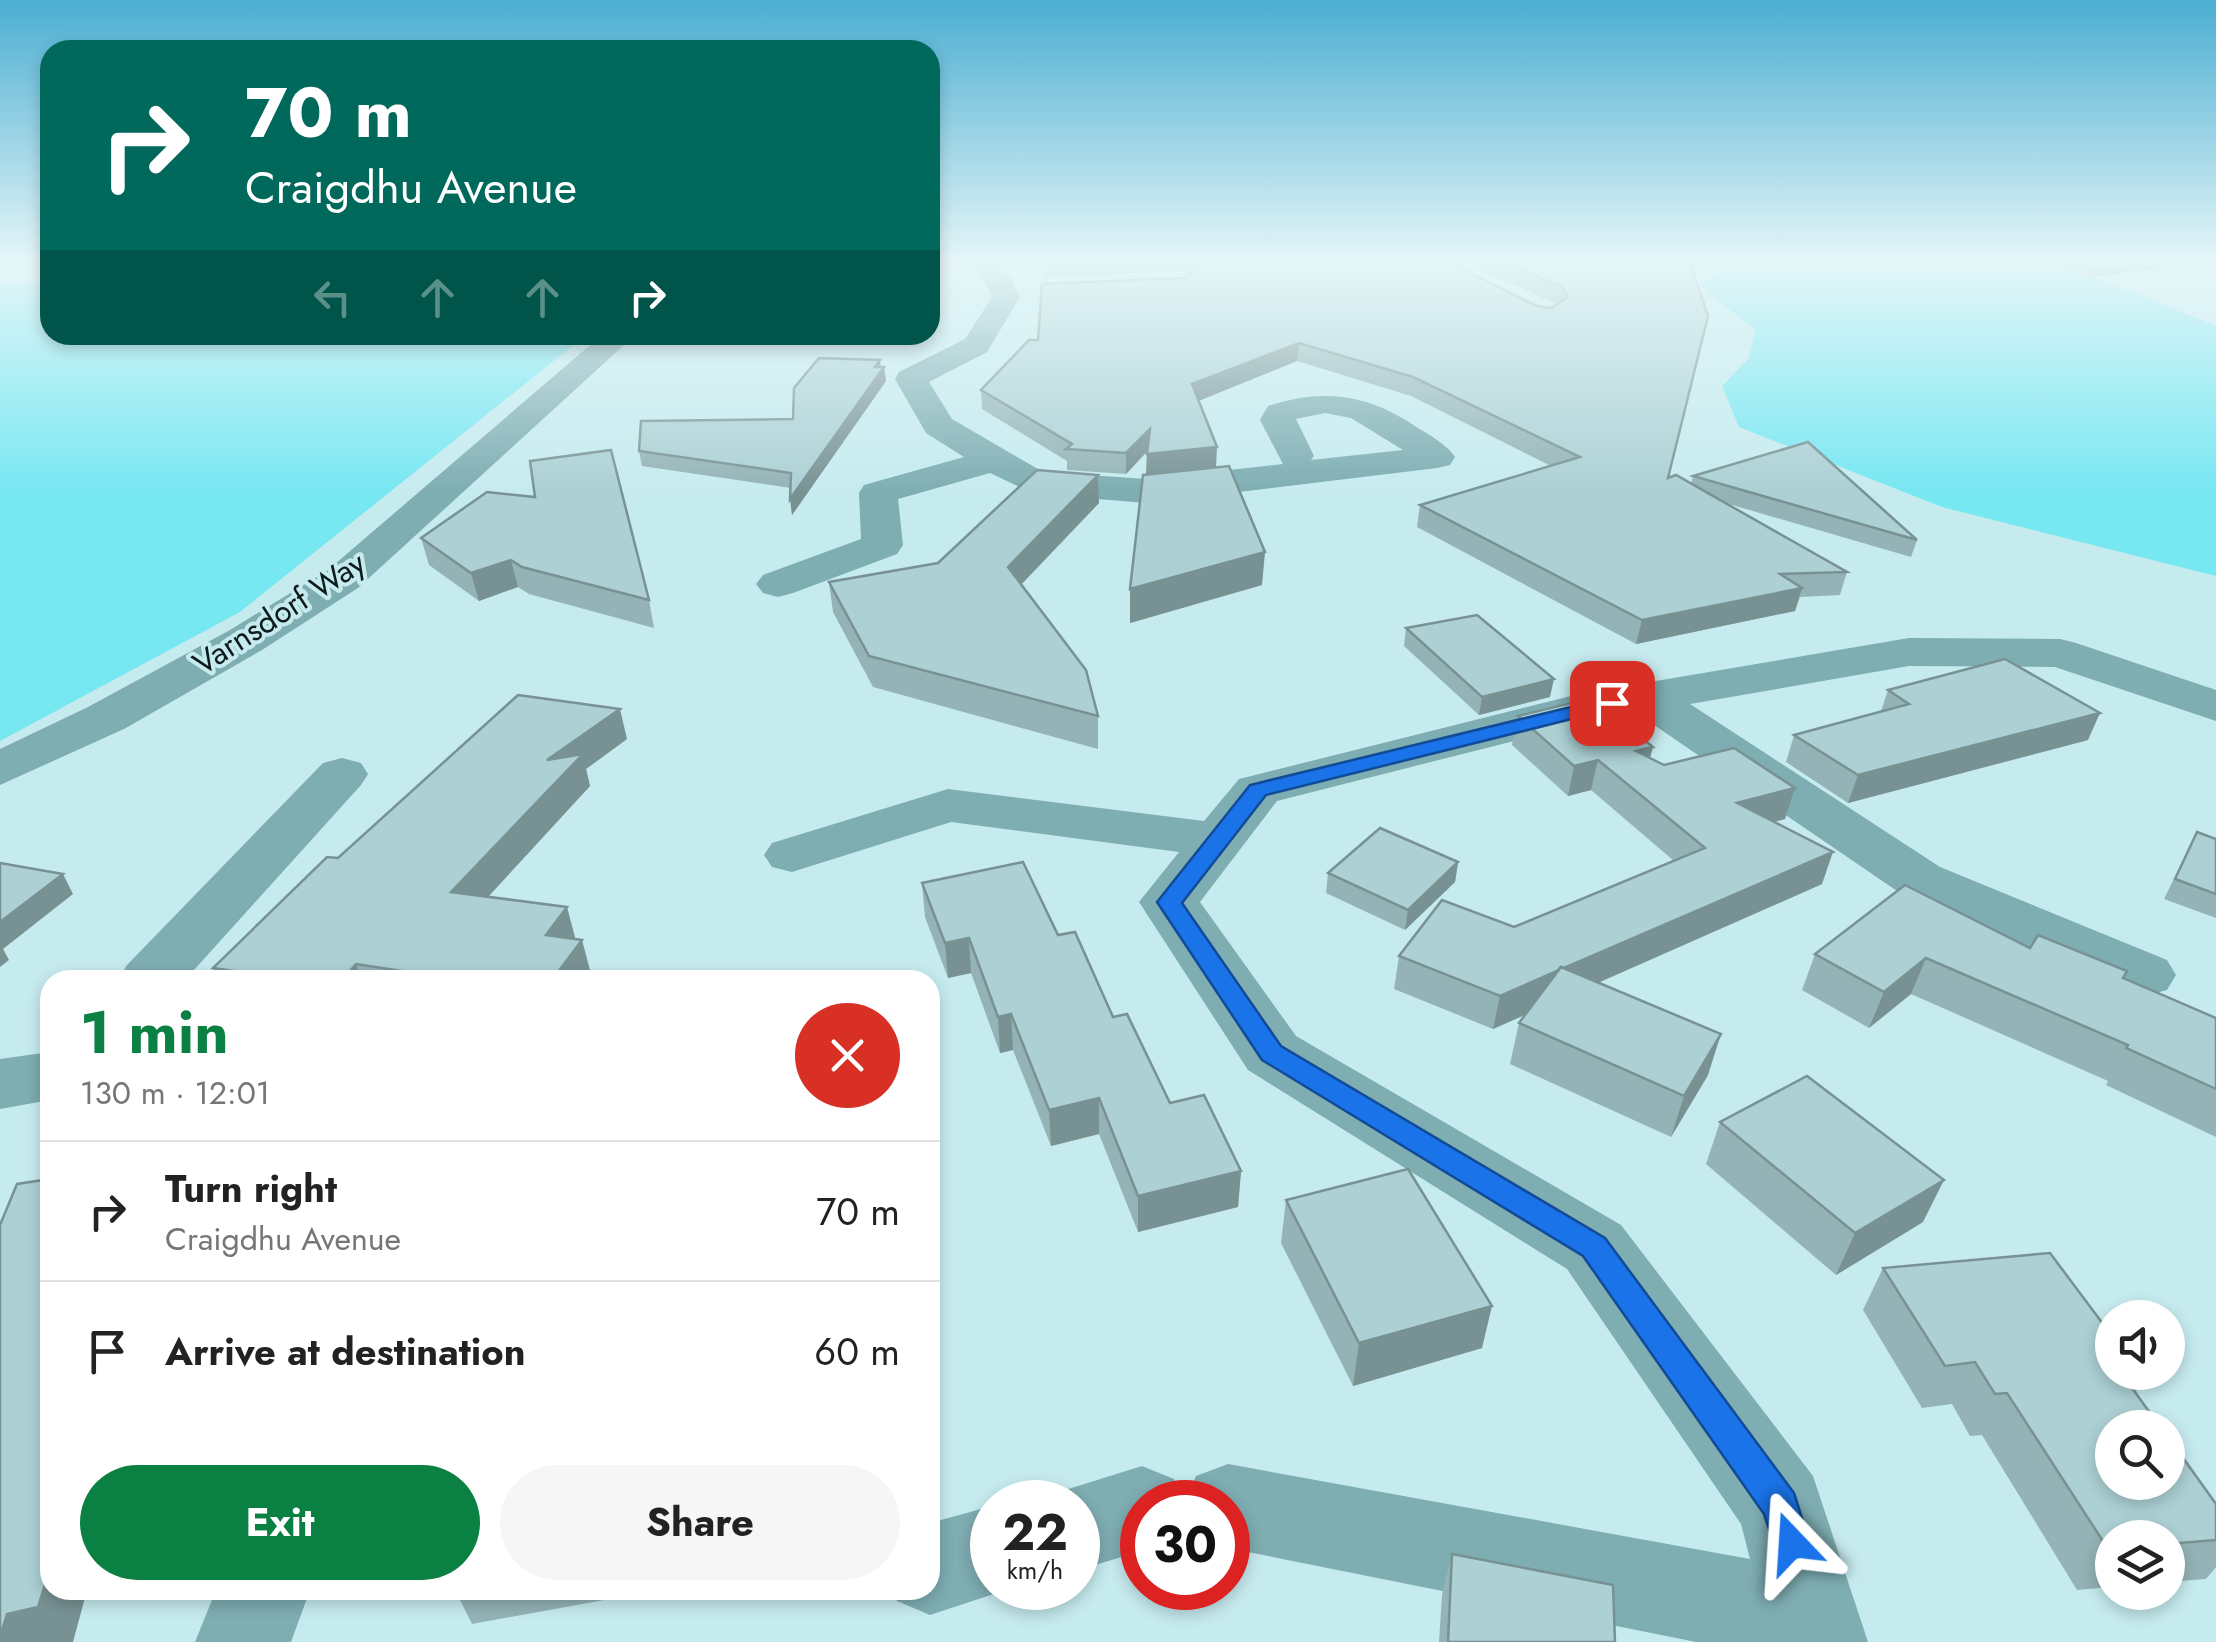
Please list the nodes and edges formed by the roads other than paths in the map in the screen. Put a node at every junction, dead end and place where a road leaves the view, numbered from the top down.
1 (979, 340) edge
2 (609, 345) edge
3 (1296, 456) dead end
4 (995, 460) junction
5 (778, 584) dead end
6 (1646, 697) junction
7 (2216, 706) edge
8 (0, 770) edge
9 (342, 774) dead end
10 (1219, 840) junction
11 (792, 855) dead end
12 (158, 970) edge
13 (2145, 976) dead end
14 (40, 1078) edge
15 (0, 1084) edge
16 (1250, 1511) edge
17 (970, 1557) edge
18 (940, 1566) edge
19 (259, 1600) edge
20 (1816, 1630) edge
21 (242, 1642) edge

1 - 4 street
2 - 8 street, Varnsdorf Way
3 - 4 street
4 - 5 street
6 - 7 street
6 - 10 street
6 - 13 street
9 - 12 street
10 - 11 street
10 - 20 street
14 - 15 street
16 - 20 street
17 - 18 street
19 - 21 street

